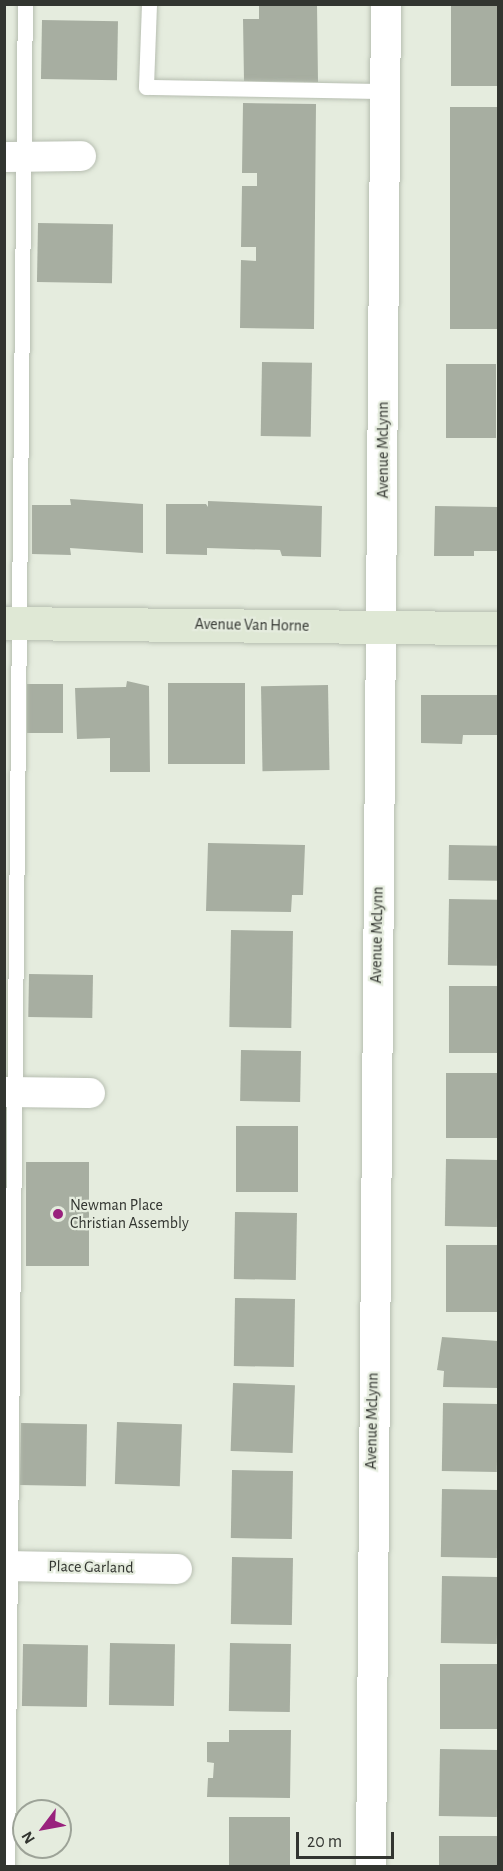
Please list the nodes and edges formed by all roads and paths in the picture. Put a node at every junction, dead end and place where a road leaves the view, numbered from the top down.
1 (25, 4) edge
2 (149, 4) edge
3 (386, 4) edge
4 (385, 91) junction
5 (81, 156) dead end
6 (14, 157) edge
7 (13, 623) edge
8 (382, 626) junction
9 (498, 628) edge
10 (9, 1092) edge
11 (90, 1093) dead end
12 (7, 1566) edge
13 (177, 1569) dead end
14 (7, 1866) edge
15 (371, 1866) edge

1 - 6 lane
2 - 4 lane
3 - 4 street, Avenue McLynn
4 - 8 street, Avenue McLynn
5 - 6 street
6 - 7 lane
7 - 8 main road, Avenue Van Horne
7 - 10 lane
8 - 9 main road, Avenue Van Horne
8 - 15 street, Avenue McLynn
10 - 11 street
10 - 12 lane
12 - 13 street, Place Garland
12 - 14 lane

